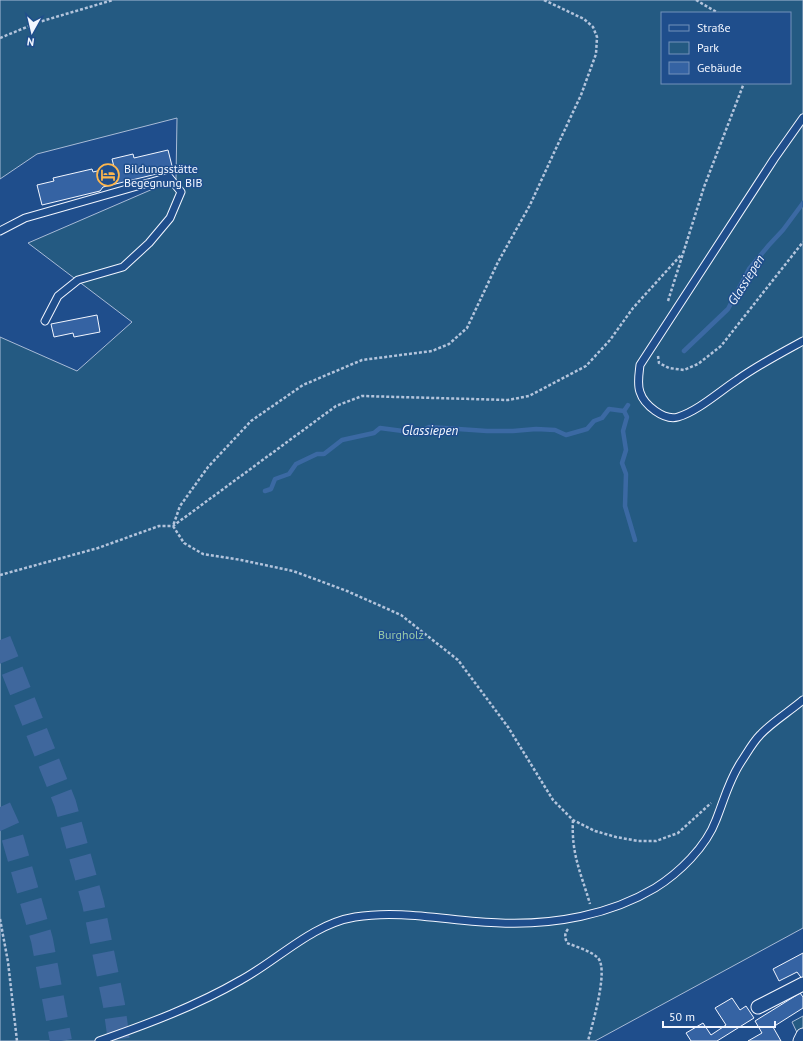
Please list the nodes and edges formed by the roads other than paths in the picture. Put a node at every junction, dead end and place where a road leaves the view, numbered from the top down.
1 (803, 118) edge
2 (0, 231) edge
3 (45, 321) dead end
4 (803, 341) edge
5 (803, 700) edge
6 (803, 984) edge
7 (758, 1007) dead end
8 (803, 1036) edge
9 (99, 1041) edge
10 (800, 1041) edge

1 - 4 lane
2 - 3 lane
5 - 9 lane
6 - 7 street
8 - 10 street

